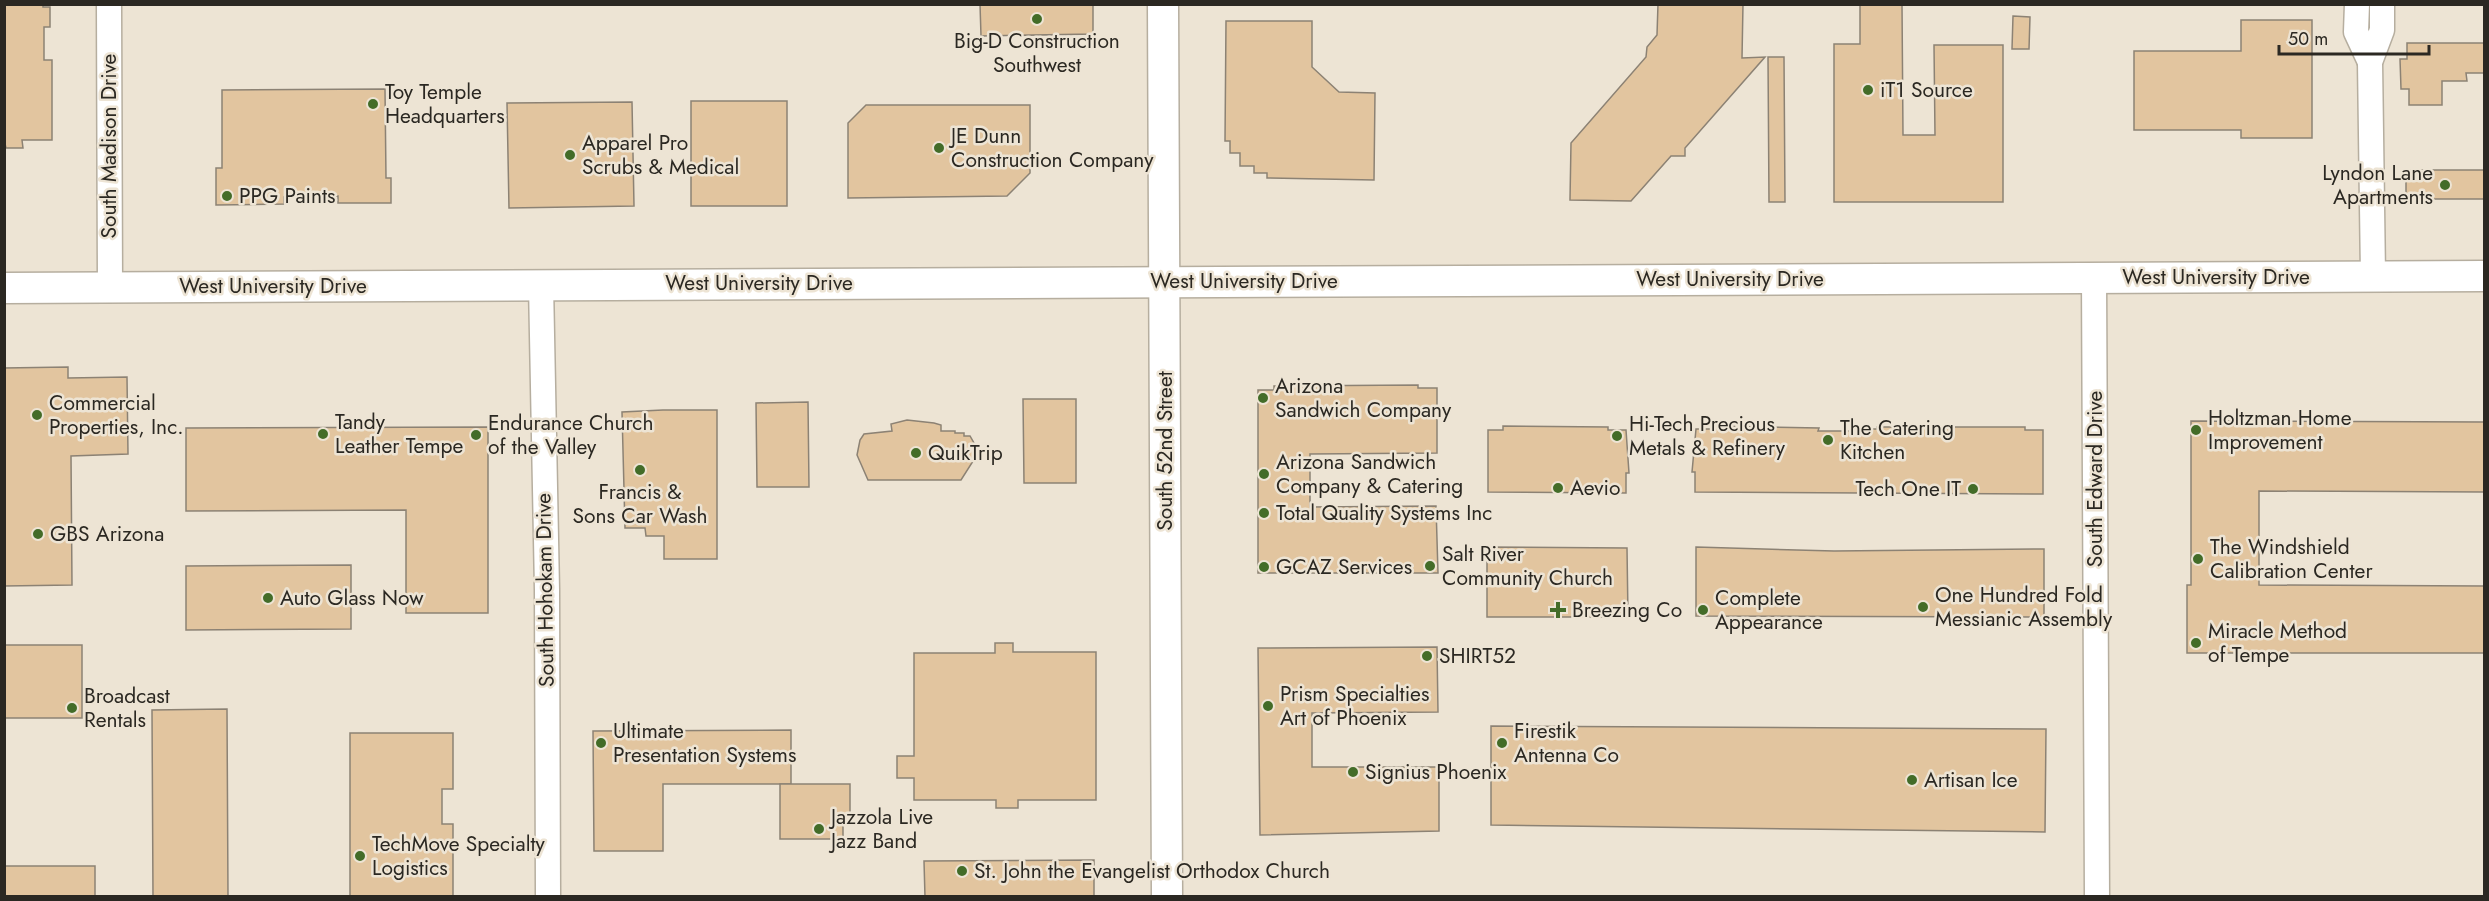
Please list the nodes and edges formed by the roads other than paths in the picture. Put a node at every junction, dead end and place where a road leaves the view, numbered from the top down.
1 (109, 4) edge
2 (1163, 4) edge
3 (2356, 4) edge
4 (2392, 4) edge
5 (2382, 5) edge
6 (2370, 62) junction
7 (2373, 276) junction
8 (2484, 276) edge
9 (2094, 277) junction
10 (1164, 281) junction
11 (541, 284) junction
12 (110, 287) junction
13 (4, 288) edge
14 (548, 897) edge
15 (1167, 897) edge
16 (2097, 897) edge

1 - 12 street, South Madison Drive
2 - 10 main road, South 52nd Street
3 - 6 street
4 - 5 street
5 - 6 street
6 - 7 street
7 - 8 main road, West University Drive
7 - 9 main road, West University Drive
9 - 10 main road, West University Drive
9 - 16 street, South Edward Drive
10 - 11 main road, West University Drive
10 - 15 main road, South 52nd Street
11 - 12 main road, West University Drive
11 - 14 street, South Hohokam Drive
12 - 13 main road, West University Drive

